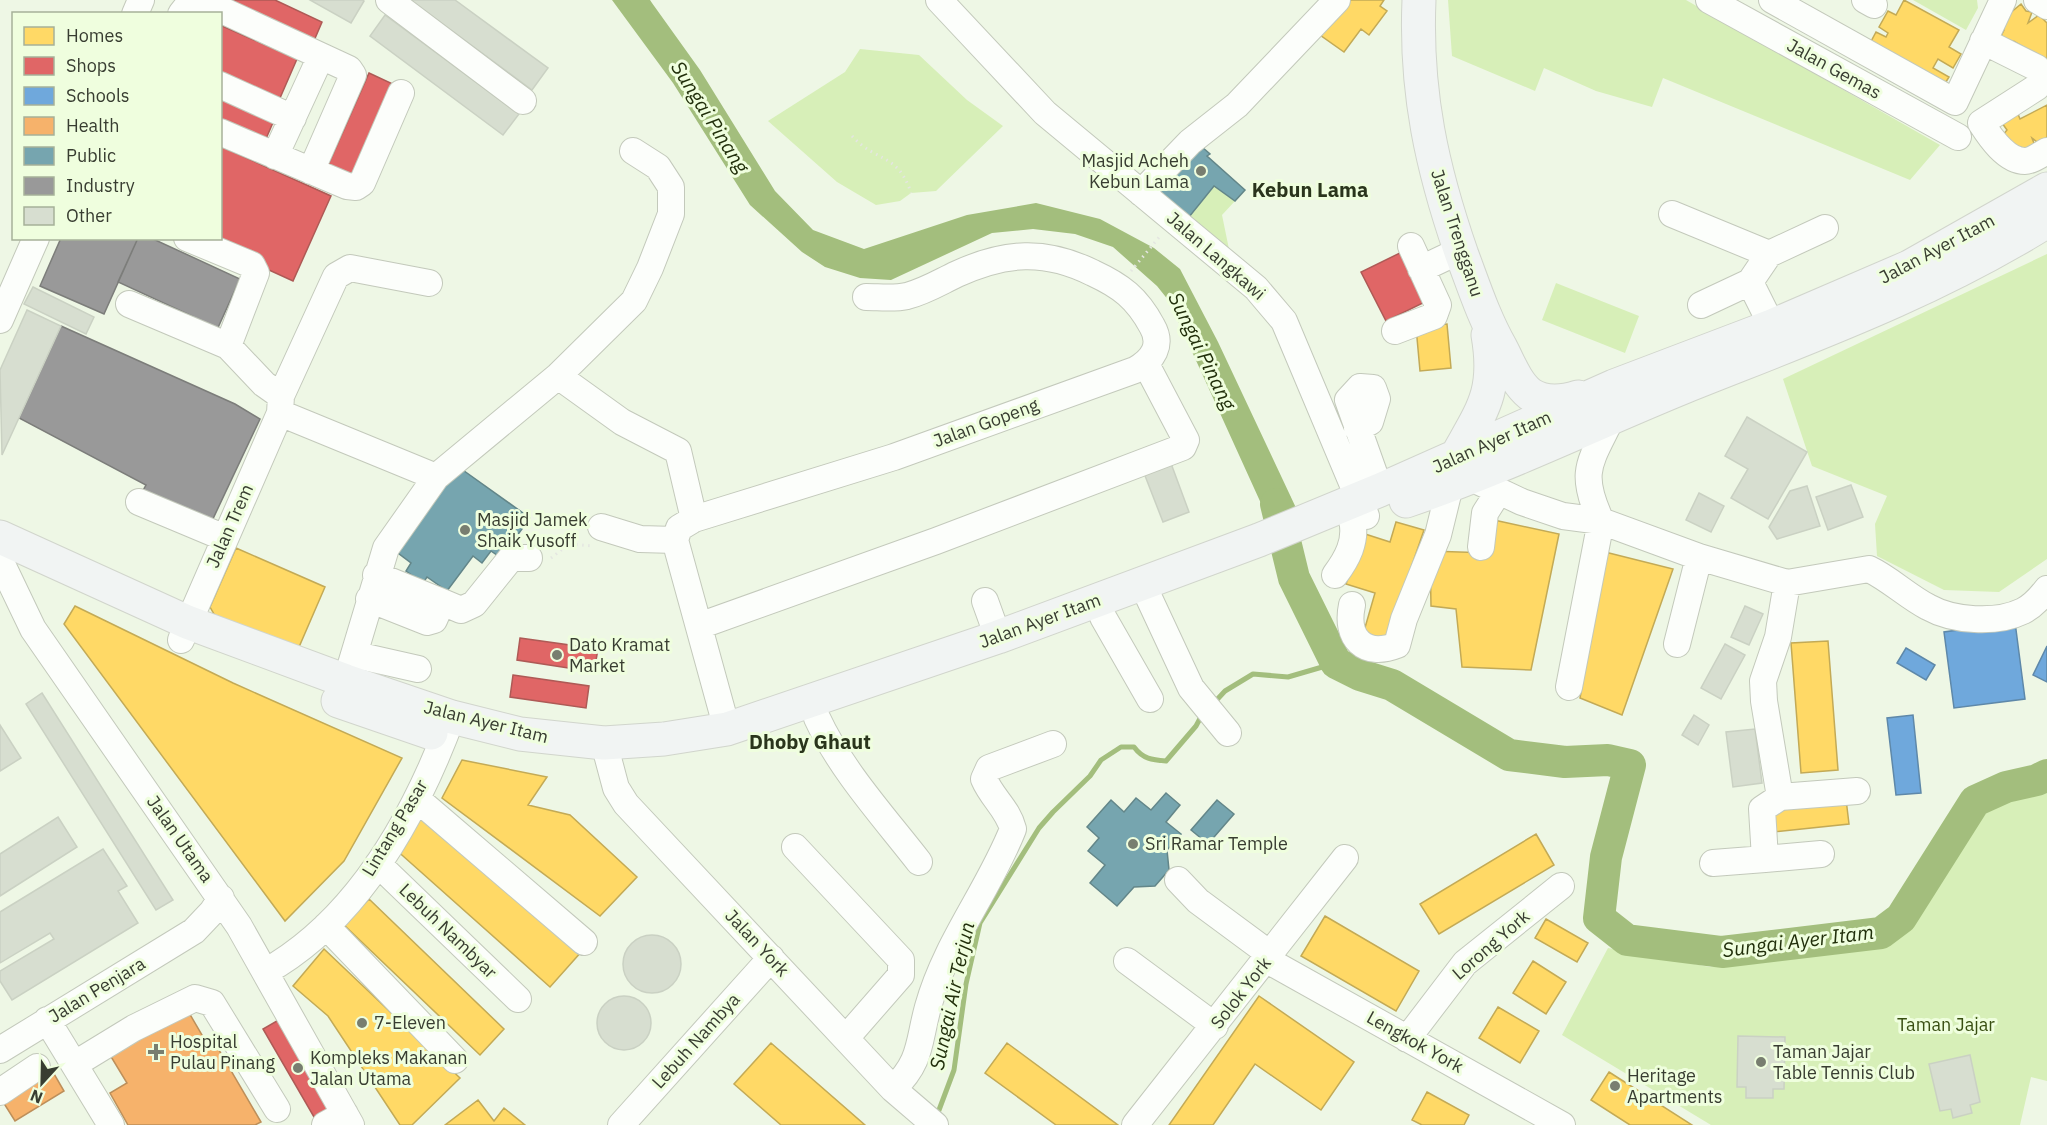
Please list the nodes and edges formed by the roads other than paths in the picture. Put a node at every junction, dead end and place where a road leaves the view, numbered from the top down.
1 (192, 0) edge
2 (200, 0) edge
3 (389, 0) edge
4 (939, 0) edge
5 (1337, 0) edge
6 (1419, 0) edge
7 (1709, 0) edge
8 (2003, 0) edge
9 (2037, 0) edge
10 (1787, 3) edge
11 (2047, 6) edge
12 (183, 12) edge
13 (1983, 41) junction
14 (321, 56) junction
15 (222, 86) edge
16 (401, 93) dead end
17 (523, 101) dead end
18 (1955, 102) junction
19 (293, 118) junction
20 (1981, 123) junction
21 (222, 133) edge
22 (1958, 137) dead end
23 (633, 151) dead end
24 (2047, 151) edge
25 (275, 156) junction
26 (311, 171) junction
27 (2047, 189) edge
28 (1141, 193) junction
29 (1672, 214) dead end
30 (2047, 221) edge
31 (1825, 228) dead end
32 (35, 240) edge
33 (192, 240) edge
34 (1411, 246) dead end
35 (1461, 250) junction
36 (1768, 254) junction
37 (1421, 269) junction
38 (1750, 282) junction
39 (429, 283) dead end
40 (866, 297) dead end
41 (129, 304) dead end
42 (1701, 305) dead end
43 (2, 310) edge
44 (1486, 321) junction
45 (1772, 326) junction
46 (1395, 331) dead end
47 (228, 346) junction
48 (1146, 364) junction
49 (558, 376) junction
50 (1613, 402) junction
51 (281, 405) junction
52 (1357, 428) dead end
53 (436, 477) junction
54 (1469, 478) junction
55 (139, 502) dead end
56 (1351, 512) junction
57 (694, 519) junction
58 (1600, 521) junction
59 (608, 530) road end
60 (0, 537) edge
61 (225, 538) junction
62 (675, 540) junction
63 (1481, 547) dead end
64 (1260, 548) junction
65 (1699, 557) junction
66 (529, 558) road end
67 (0, 560) edge
68 (376, 575) junction
69 (1335, 575) dead end
70 (1786, 583) junction
71 (2047, 589) edge
72 (1149, 598) junction
73 (369, 599) junction
74 (985, 601) dead end
75 (442, 602) junction
76 (1352, 605) dead end
77 (1102, 617) junction
78 (699, 626) junction
79 (184, 631) junction
80 (998, 637) junction
81 (1677, 644) dead end
82 (351, 668) junction
83 (418, 669) dead end
84 (1569, 687) dead end
85 (1150, 699) dead end
86 (1214, 717) dead end
87 (817, 718) junction
88 (448, 727) junction
89 (727, 729) junction
90 (1053, 744) dead end
91 (606, 755) junction
92 (1857, 792) dead end
93 (1780, 796) junction
94 (417, 799) junction
95 (795, 847) dead end
96 (1821, 854) dead end
97 (1345, 858) dead end
98 (1765, 859) junction
99 (920, 862) dead end
100 (1713, 863) dead end
101 (378, 864) junction
102 (1178, 880) dead end
103 (1561, 886) dead end
104 (221, 898) junction
105 (239, 926) junction
106 (326, 926) junction
107 (194, 931) junction
108 (584, 942) dead end
109 (1269, 957) junction
110 (771, 958) junction
111 (1126, 961) dead end
112 (265, 972) junction
113 (518, 999) dead end
114 (47, 1020) junction
115 (1215, 1026) junction
116 (846, 1038) junction
117 (1407, 1039) junction
118 (0, 1050) edge
119 (455, 1060) dead end
120 (75, 1064) junction
121 (37, 1067) dead end
122 (893, 1089) junction
123 (0, 1092) edge
124 (277, 1109) dead end
125 (340, 1121) edge
126 (111, 1125) edge
127 (621, 1125) edge
128 (935, 1125) edge
129 (1135, 1125) edge
130 (1562, 1125) edge

1 - 12 street
2 - 14 street
3 - 17 street
4 - 28 street, Jalan Langkawi
5 - 28 street
6 - 35 main road, Jalan Trengganu
7 - 22 street, Jalan Gemas
8 - 13 street
9 - 11 street
10 - 18 street
13 - 18 street
13 - 20 street
14 - 19 street
14 - 26 street
15 - 19 street
16 - 26 street
18 - 20 street
19 - 25 street
20 - 24 street
21 - 25 street
23 - 49 street
25 - 26 street
27 - 45 main road, Jalan Ayer Itam
28 - 56 street, Jalan Langkawi
29 - 36 street
30 - 50 main road, Jalan Ayer Itam
31 - 36 street
32 - 43 street
33 - 47 street
34 - 37 street
35 - 37 street
35 - 44 main road, Jalan Trengganu
36 - 38 street
37 - 46 street
38 - 42 street
38 - 45 street
39 - 51 street, Jalan Trem
40 - 48 street
41 - 47 street
44 - 50 main road, Jalan Trengganu
44 - 54 main road, Jalan Trengganu
45 - 50 main road, Jalan Ayer Itam
47 - 51 street
48 - 57 street, Jalan Gopeng
48 - 78 street
49 - 53 street
49 - 57 street
50 - 54 main road, Jalan Ayer Itam
50 - 58 street
51 - 53 street
51 - 61 street, Jalan Trem
52 - 56 street
53 - 68 street
54 - 56 main road, Jalan Ayer Itam
54 - 58 street
54 - 63 street
54 - 76 street
55 - 61 street
56 - 64 main road, Jalan Ayer Itam
56 - 69 street
57 - 62 street
58 - 65 street
58 - 84 street
59 - 62 street
60 - 79 main road, Jalan Ayer Itam
61 - 79 street, Jalan Trem
62 - 78 street
64 - 72 main road, Jalan Ayer Itam
64 - 80 main road, Jalan Ayer Itam
65 - 70 street
65 - 81 street
66 - 75 street
67 - 79 main road, Jalan Ayer Itam
67 - 104 street, Jalan Utama
68 - 73 street
68 - 75 street
70 - 71 street
70 - 93 street
72 - 77 main road, Jalan Ayer Itam
72 - 86 street
73 - 75 street
73 - 82 street
74 - 80 street
77 - 85 street
77 - 87 main road, Jalan Ayer Itam
78 - 89 street
79 - 82 main road, Jalan Ayer Itam
79 - 88 main road, Jalan Ayer Itam
80 - 89 main road, Jalan Ayer Itam
82 - 83 street
82 - 88 main road, Jalan Ayer Itam
87 - 91 main road, Jalan Ayer Itam
87 - 99 street
88 - 91 main road, Jalan Ayer Itam
88 - 94 street, Lintang Pasar
89 - 91 main road, Jalan Ayer Itam
90 - 122 street
91 - 110 street, Jalan York
92 - 93 street
93 - 98 street
94 - 101 street, Lintang Pasar
94 - 108 street
95 - 116 street
96 - 98 street
97 - 109 street, Solok York
98 - 100 street
101 - 106 street, Lintang Pasar
101 - 113 street, Lebuh Nambyar
102 - 109 street, Lengkok York
103 - 117 street, Lorong York
104 - 105 street, Jalan Utama
104 - 107 street, Jalan Penjara
105 - 107 street, Jalan Penjara
105 - 112 street, Jalan Utama
106 - 112 street, Lintang Pasar
106 - 119 street
107 - 114 street, Jalan Penjara
109 - 115 street, Solok York
109 - 117 street, Lengkok York
110 - 116 street, Jalan York
110 - 127 street, Lebuh Nambya
111 - 115 street
112 - 125 street, Jalan Utama
114 - 118 street, Jalan Penjara
114 - 120 street
115 - 129 street, Solok York
116 - 122 street, Jalan York
117 - 130 street, Lengkok York
120 - 124 street
120 - 126 street
121 - 123 street
122 - 128 street, Jalan York

